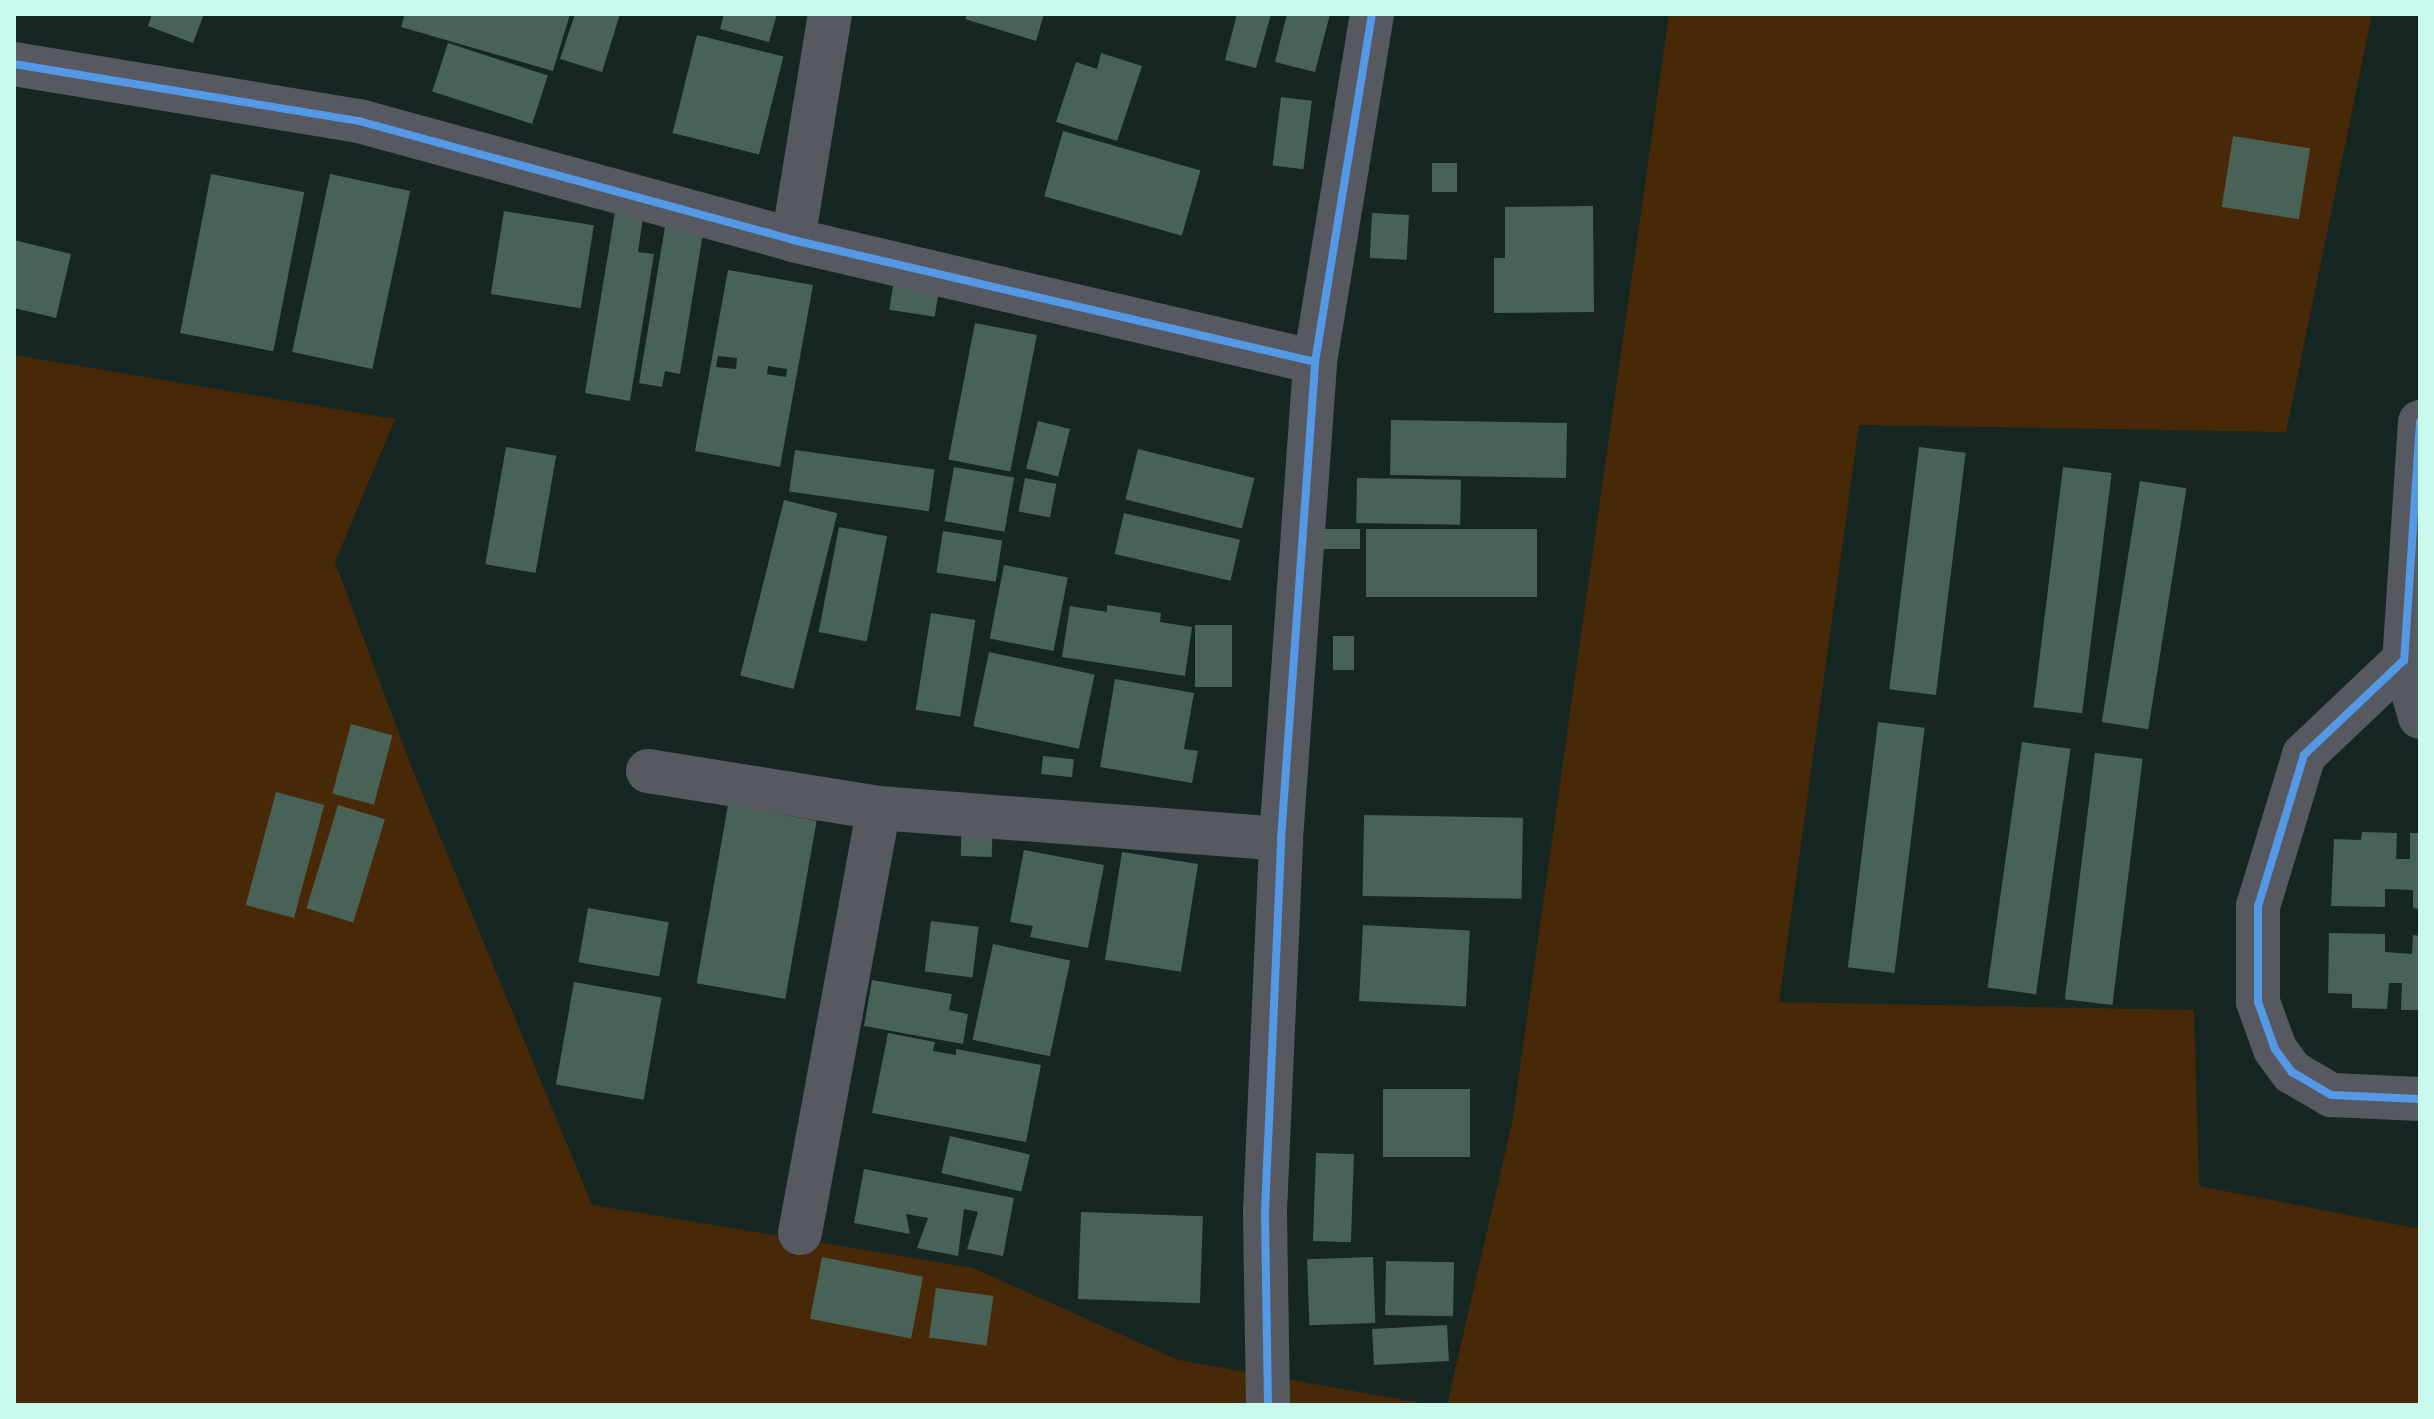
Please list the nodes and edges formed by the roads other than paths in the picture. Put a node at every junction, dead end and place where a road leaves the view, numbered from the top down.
1 (830, 14) edge
2 (1372, 14) edge
3 (14, 64) edge
4 (793, 240) junction
5 (1315, 362) junction
6 (2420, 422) edge
7 (2417, 501) edge
8 (2404, 660) junction
9 (2420, 717) edge
10 (648, 771) dead end
11 (879, 808) junction
12 (1281, 839) junction
13 (2420, 1099) edge
14 (800, 1233) dead end
15 (1268, 1405) edge

1 - 4 street
2 - 5 street
3 - 4 street
4 - 5 street
5 - 12 street
6 - 7 street
7 - 8 street
8 - 9 street
8 - 13 street
10 - 11 street
11 - 12 street
11 - 14 street
12 - 15 street

